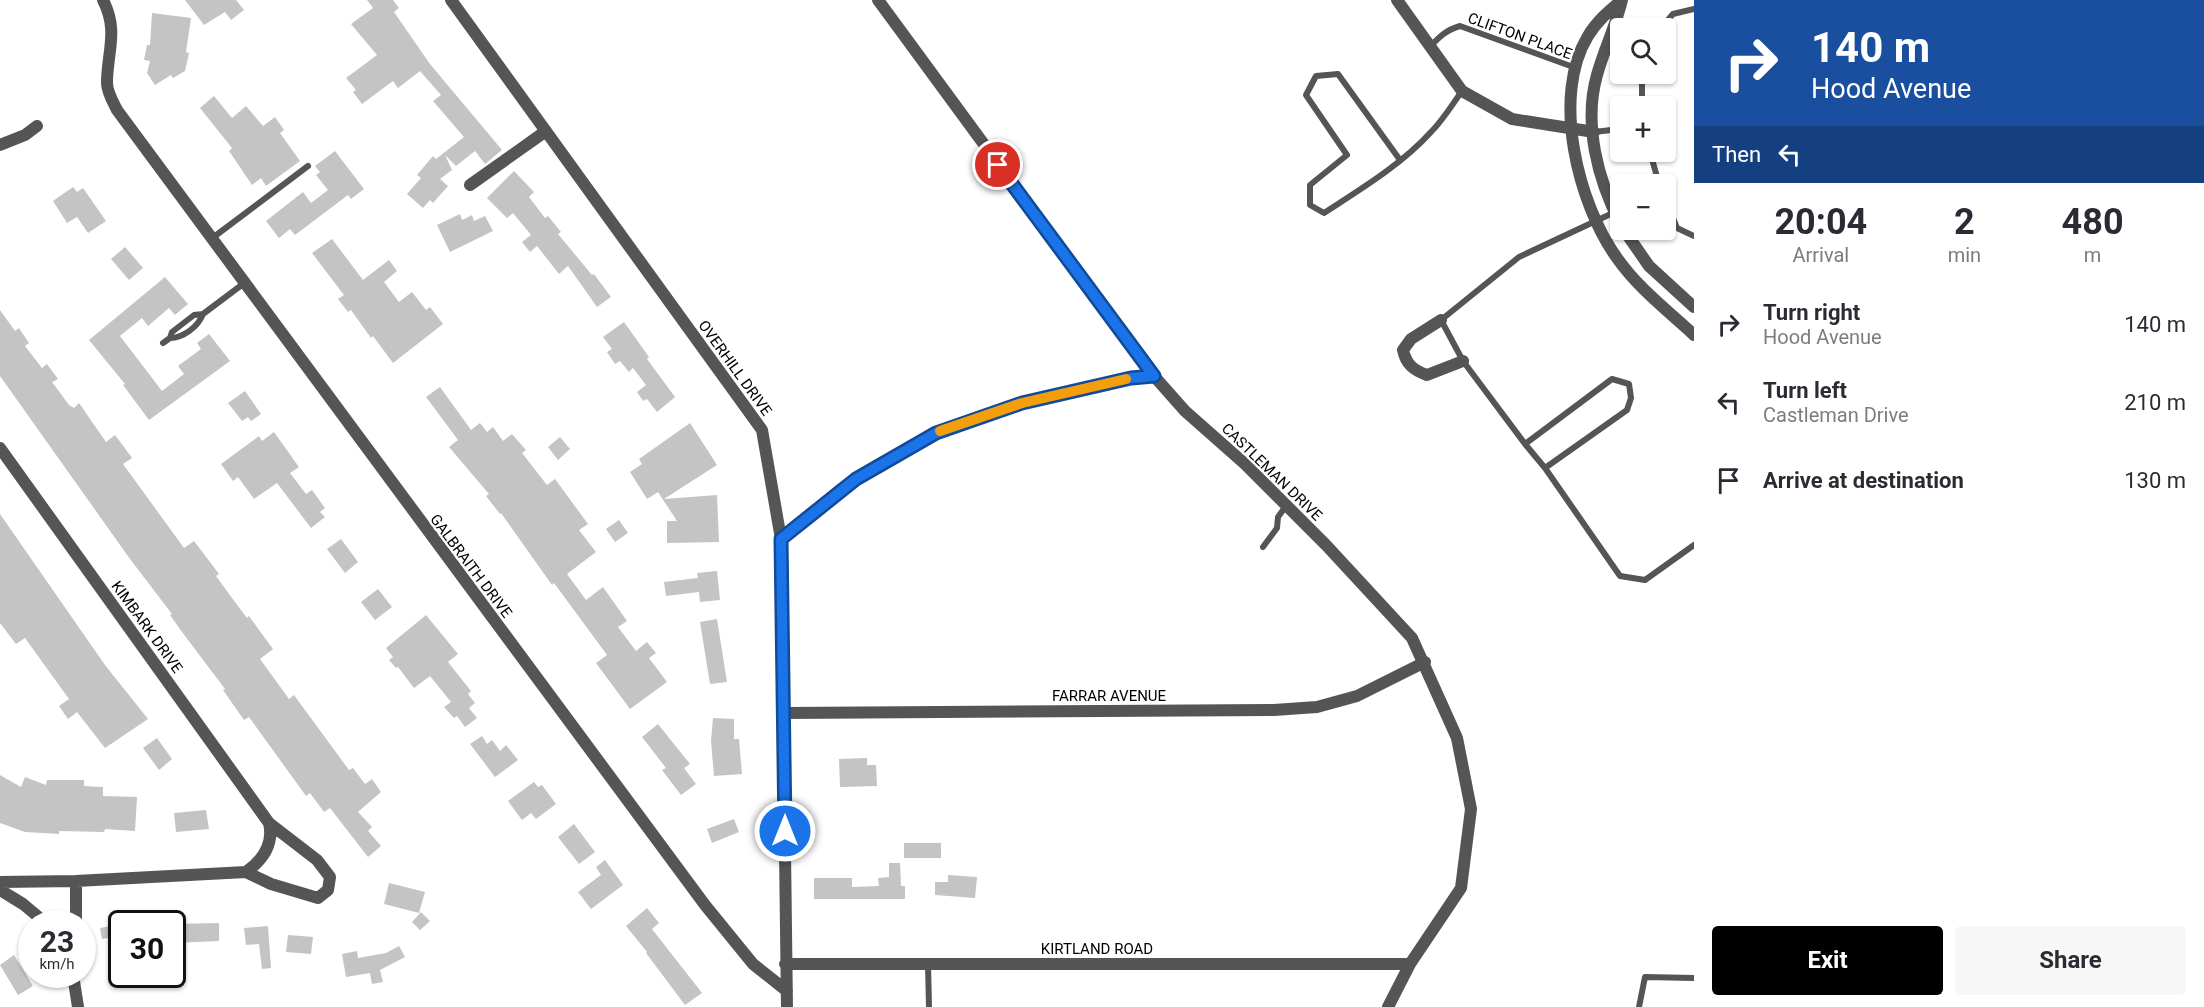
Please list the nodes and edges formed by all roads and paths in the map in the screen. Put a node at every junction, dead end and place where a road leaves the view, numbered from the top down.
1 (104, 0) edge
2 (451, 0) edge
3 (878, 0) edge
4 (1397, 0) edge
5 (1622, 0) edge
6 (1694, 9) edge
7 (1670, 18) edge
8 (1429, 48) junction
9 (1576, 68) junction
10 (1462, 91) junction
11 (37, 126) dead end
12 (1572, 129) junction
13 (1610, 130) edge
14 (546, 131) junction
15 (1593, 132) junction
16 (0, 145) edge
17 (1400, 160) junction
18 (308, 166) dead end
19 (470, 184) dead end
20 (1610, 199) edge
21 (1610, 219) edge
22 (1596, 221) junction
23 (1676, 226) edge
24 (1694, 236) edge
25 (210, 239) junction
26 (1631, 240) edge
27 (243, 284) junction
28 (1694, 307) edge
29 (1441, 320) junction
30 (1694, 335) edge
31 (163, 343) dead end
32 (1462, 361) junction
33 (1154, 376) junction
34 (1525, 444) junction
35 (0, 448) edge
36 (1545, 468) junction
37 (1286, 505) junction
38 (781, 539) junction
39 (1694, 545) edge
40 (1263, 547) dead end
41 (1425, 662) junction
42 (785, 713) junction
43 (269, 823) junction
44 (246, 872) junction
45 (76, 881) junction
46 (0, 882) edge
47 (0, 891) edge
48 (31, 910) edge
49 (76, 910) edge
50 (785, 964) junction
51 (928, 964) junction
52 (1410, 964) junction
53 (1694, 978) edge
54 (75, 988) edge
55 (787, 991) junction
56 (78, 1007) edge
57 (787, 1007) edge
58 (929, 1007) edge
59 (1388, 1007) edge
60 (1639, 1007) edge

1 - 25 street, GALBRAITH DRIVE
2 - 14 street, OVERHILL DRIVE
3 - 33 street, CASTLEMAN DRIVE
4 - 8 street
5 - 9 street
5 - 15 street
6 - 7 lane
8 - 9 lane, CLIFTON PLACE
8 - 10 street
9 - 12 street
10 - 12 street
10 - 17 lane
11 - 16 street
12 - 15 street
12 - 22 street
13 - 15 lane
14 - 19 street
14 - 38 street, OVERHILL DRIVE
15 - 20 street
17 - 17 lane
18 - 25 lane
21 - 22 lane
22 - 29 lane
22 - 30 street
23 - 24 lane
25 - 27 street, GALBRAITH DRIVE
26 - 28 street
27 - 31 lane
27 - 55 street, GALBRAITH DRIVE
29 - 32 lane
29 - 32 street
32 - 34 lane
33 - 37 street, CASTLEMAN DRIVE
33 - 38 street
34 - 36 lane
34 - 36 lane
35 - 43 street, KIMBARK DRIVE
36 - 39 lane
37 - 40 lane
37 - 41 street, CASTLEMAN DRIVE
38 - 42 street, OVERHILL DRIVE
41 - 42 street, FARRAR AVENUE
41 - 52 street, CASTLEMAN DRIVE
42 - 50 street, OVERHILL DRIVE
43 - 44 street
43 - 44 street, KIMBARK DRIVE
44 - 45 street, KIMBARK DRIVE
45 - 46 street, KIMBARK DRIVE
45 - 49 street
47 - 48 street
50 - 51 street, KIRTLAND ROAD
50 - 55 street, OVERHILL DRIVE
51 - 52 street, KIRTLAND ROAD
51 - 58 lane
52 - 59 street, CASTLEMAN DRIVE
53 - 60 lane
54 - 56 street
55 - 57 street, OVERHILL DRIVE

